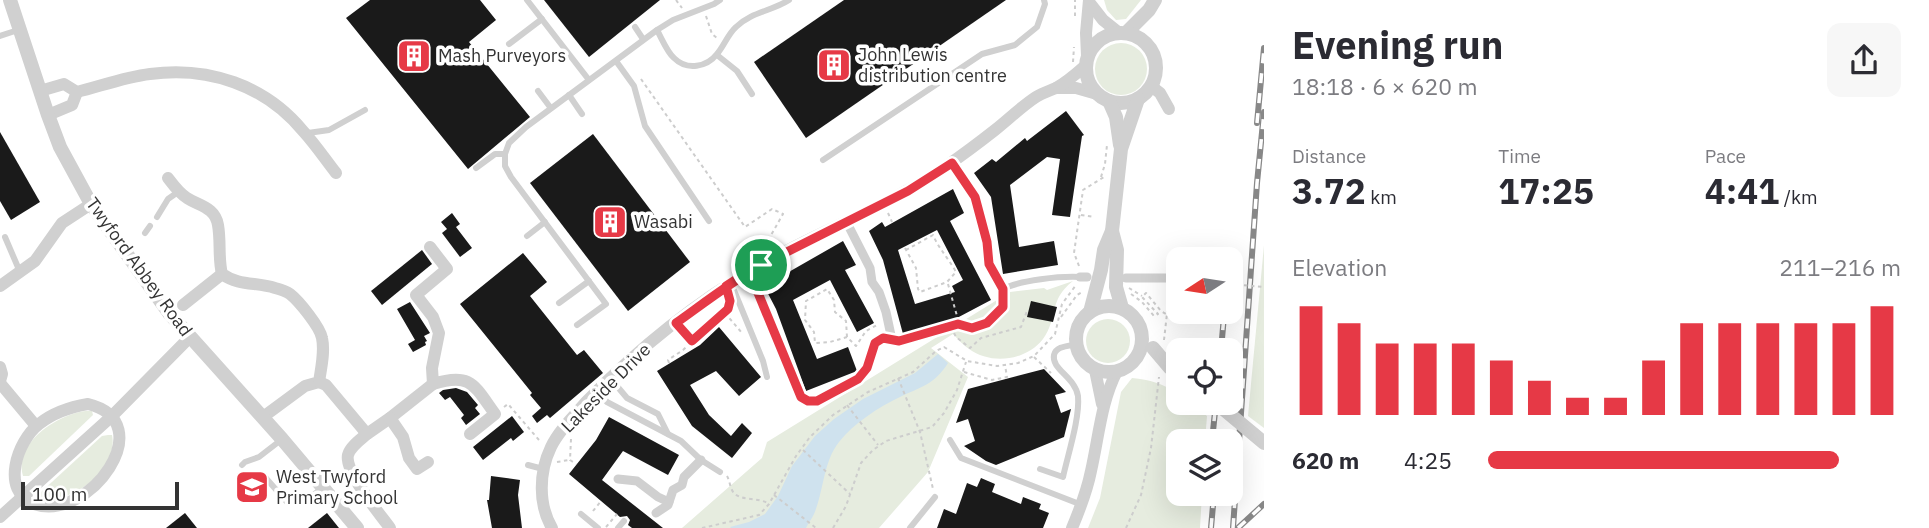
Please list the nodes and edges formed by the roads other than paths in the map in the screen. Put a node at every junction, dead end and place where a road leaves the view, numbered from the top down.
1 (10, 0) edge
2 (527, 0) edge
3 (720, 0) edge
4 (789, 0) edge
5 (1044, 0) edge
6 (1089, 1) edge
7 (0, 3) edge
8 (1152, 5) edge
9 (542, 19) junction
10 (635, 27) dead end
11 (20, 30) junction
12 (657, 30) junction
13 (1122, 32) junction
14 (0, 36) edge
15 (643, 39) junction
16 (509, 44) dead end
17 (1149, 45) junction
18 (717, 55) junction
19 (616, 61) junction
20 (1086, 61) junction
21 (589, 80) junction
22 (1151, 86) junction
23 (1055, 88) junction
24 (40, 91) junction
25 (538, 91) dead end
26 (77, 92) junction
27 (752, 94) dead end
28 (569, 95) junction
29 (1103, 98) junction
30 (1138, 99) junction
31 (550, 107) junction
32 (1169, 109) dead end
33 (365, 110) dead end
34 (582, 114) dead end
35 (48, 115) junction
36 (306, 134) junction
37 (1121, 149) junction
38 (505, 154) junction
39 (823, 160) dead end
40 (952, 163) junction
41 (476, 168) dead end
42 (336, 173) dead end
43 (168, 178) dead end
44 (178, 191) junction
45 (91, 204) junction
46 (157, 217) dead end
47 (709, 221) dead end
48 (846, 221) junction
49 (545, 222) junction
50 (1112, 230) junction
51 (527, 236) dead end
52 (5, 237) dead end
53 (430, 247) dead end
54 (755, 268) junction
55 (20, 272) junction
56 (222, 274) junction
57 (1084, 277) dead end
58 (1166, 278) edge
59 (589, 281) junction
60 (1126, 282) road end
61 (728, 285) junction
62 (0, 286) edge
63 (1003, 289) junction
64 (416, 295) junction
65 (559, 303) dead end
66 (404, 304) dead end
67 (183, 305) dead end
68 (1122, 308) junction
69 (1090, 312) junction
70 (577, 325) dead end
71 (1141, 331) junction
72 (190, 337) junction
73 (892, 340) junction
74 (1077, 344) junction
75 (1131, 363) junction
76 (0, 367) edge
77 (1095, 370) junction
78 (1118, 370) junction
79 (1164, 370) edge
80 (767, 377) dead end
81 (611, 379) junction
82 (0, 382) edge
83 (319, 382) junction
84 (433, 384) junction
85 (598, 391) junction
86 (635, 402) junction
87 (1102, 408) junction
88 (629, 413) junction
89 (1231, 415) edge
90 (112, 416) junction
91 (263, 417) junction
92 (390, 418) junction
93 (36, 426) junction
94 (367, 434) junction
95 (470, 435) dead end
96 (668, 435) junction
97 (282, 439) junction
98 (950, 440) dead end
99 (1264, 443) edge
100 (701, 460) junction
101 (428, 462) dead end
102 (242, 465) dead end
103 (528, 465) dead end
104 (543, 469) junction
105 (1040, 469) dead end
106 (720, 472) road end
107 (264, 476) dead end
108 (618, 479) dead end
109 (324, 487) junction
110 (934, 497) road end
111 (23, 498) junction
112 (669, 502) junction
113 (1082, 505) junction
114 (656, 513) dead end
115 (581, 514) dead end
116 (0, 517) edge
117 (624, 521) dead end
118 (357, 528) edge
119 (390, 528) edge
120 (552, 528) edge
121 (598, 528) edge
122 (618, 528) edge
123 (910, 528) edge
124 (1072, 528) edge

1 - 7 lane
1 - 11 street, Twyford Abbey Road
2 - 9 lane
3 - 12 lane
4 - 18 lane
5 - 39 lane
6 - 13 street
6 - 20 street
8 - 13 street
8 - 17 street
9 - 16 lane
9 - 21 lane
10 - 15 lane
11 - 14 lane
11 - 24 street, Twyford Abbey Road
12 - 15 lane
12 - 18 lane
13 - 17 street
13 - 20 street
15 - 19 lane
17 - 22 street
18 - 27 lane
19 - 21 lane
19 - 47 lane
20 - 23 street, Lakeside Drive
20 - 29 street
21 - 28 lane
22 - 30 street
22 - 32 street
23 - 29 street
23 - 40 street, Lakeside Drive
24 - 26 street
24 - 35 street, Twyford Abbey Road
25 - 31 lane
26 - 35 street
26 - 36 street
28 - 31 lane
28 - 34 lane
29 - 30 street
29 - 37 street
30 - 37 street
31 - 38 lane
33 - 36 lane
35 - 45 street, Twyford Abbey Road
36 - 42 street
37 - 50 street
38 - 41 lane
38 - 49 lane
40 - 48 street, Lakeside Drive
40 - 63 lane
43 - 44 street
44 - 46 lane
44 - 56 street
45 - 55 street
45 - 72 street, Twyford Abbey Road
48 - 54 street, Lakeside Drive
48 - 73 street
49 - 51 lane
49 - 59 lane
50 - 68 street
50 - 69 street
52 - 55 lane
53 - 64 street
54 - 61 street, Lakeside Drive
54 - 73 lane
55 - 62 street
56 - 67 street
56 - 83 street
57 - 63 lane
58 - 60 street
59 - 65 lane
59 - 70 lane
61 - 80 lane
61 - 81 street, Lakeside Drive
63 - 73 lane
64 - 66 street
64 - 84 street
68 - 69 street
68 - 71 street
69 - 74 street
71 - 75 street
71 - 79 street, bridge
72 - 90 street
72 - 91 street, Twyford Abbey Road
74 - 77 street
74 - 105 lane
75 - 78 street
75 - 79 street
76 - 82 street
77 - 78 street
77 - 87 street
78 - 87 street
81 - 85 street, Lakeside Drive
81 - 86 lane
82 - 93 street
83 - 91 street
83 - 94 street
84 - 92 street
84 - 95 street
85 - 88 lane
85 - 104 street, Lakeside Drive
86 - 88 lane
86 - 96 lane
87 - 113 street
88 - 96 lane
89 - 99 street, bridge
90 - 93 street
90 - 111 street
90 - 111 street
91 - 97 street, Twyford Abbey Road
92 - 94 street
92 - 101 street
93 - 111 street
94 - 119 street
96 - 100 lane
97 - 102 lane
97 - 109 street, Twyford Abbey Road
98 - 113 lane
100 - 106 lane
100 - 112 street
103 - 104 lane
104 - 120 street, Lakeside Drive
107 - 109 lane
108 - 112 street
109 - 118 street, Twyford Abbey Road
110 - 123 lane
111 - 116 street
112 - 114 street
113 - 124 street
115 - 121 lane
117 - 122 lane

